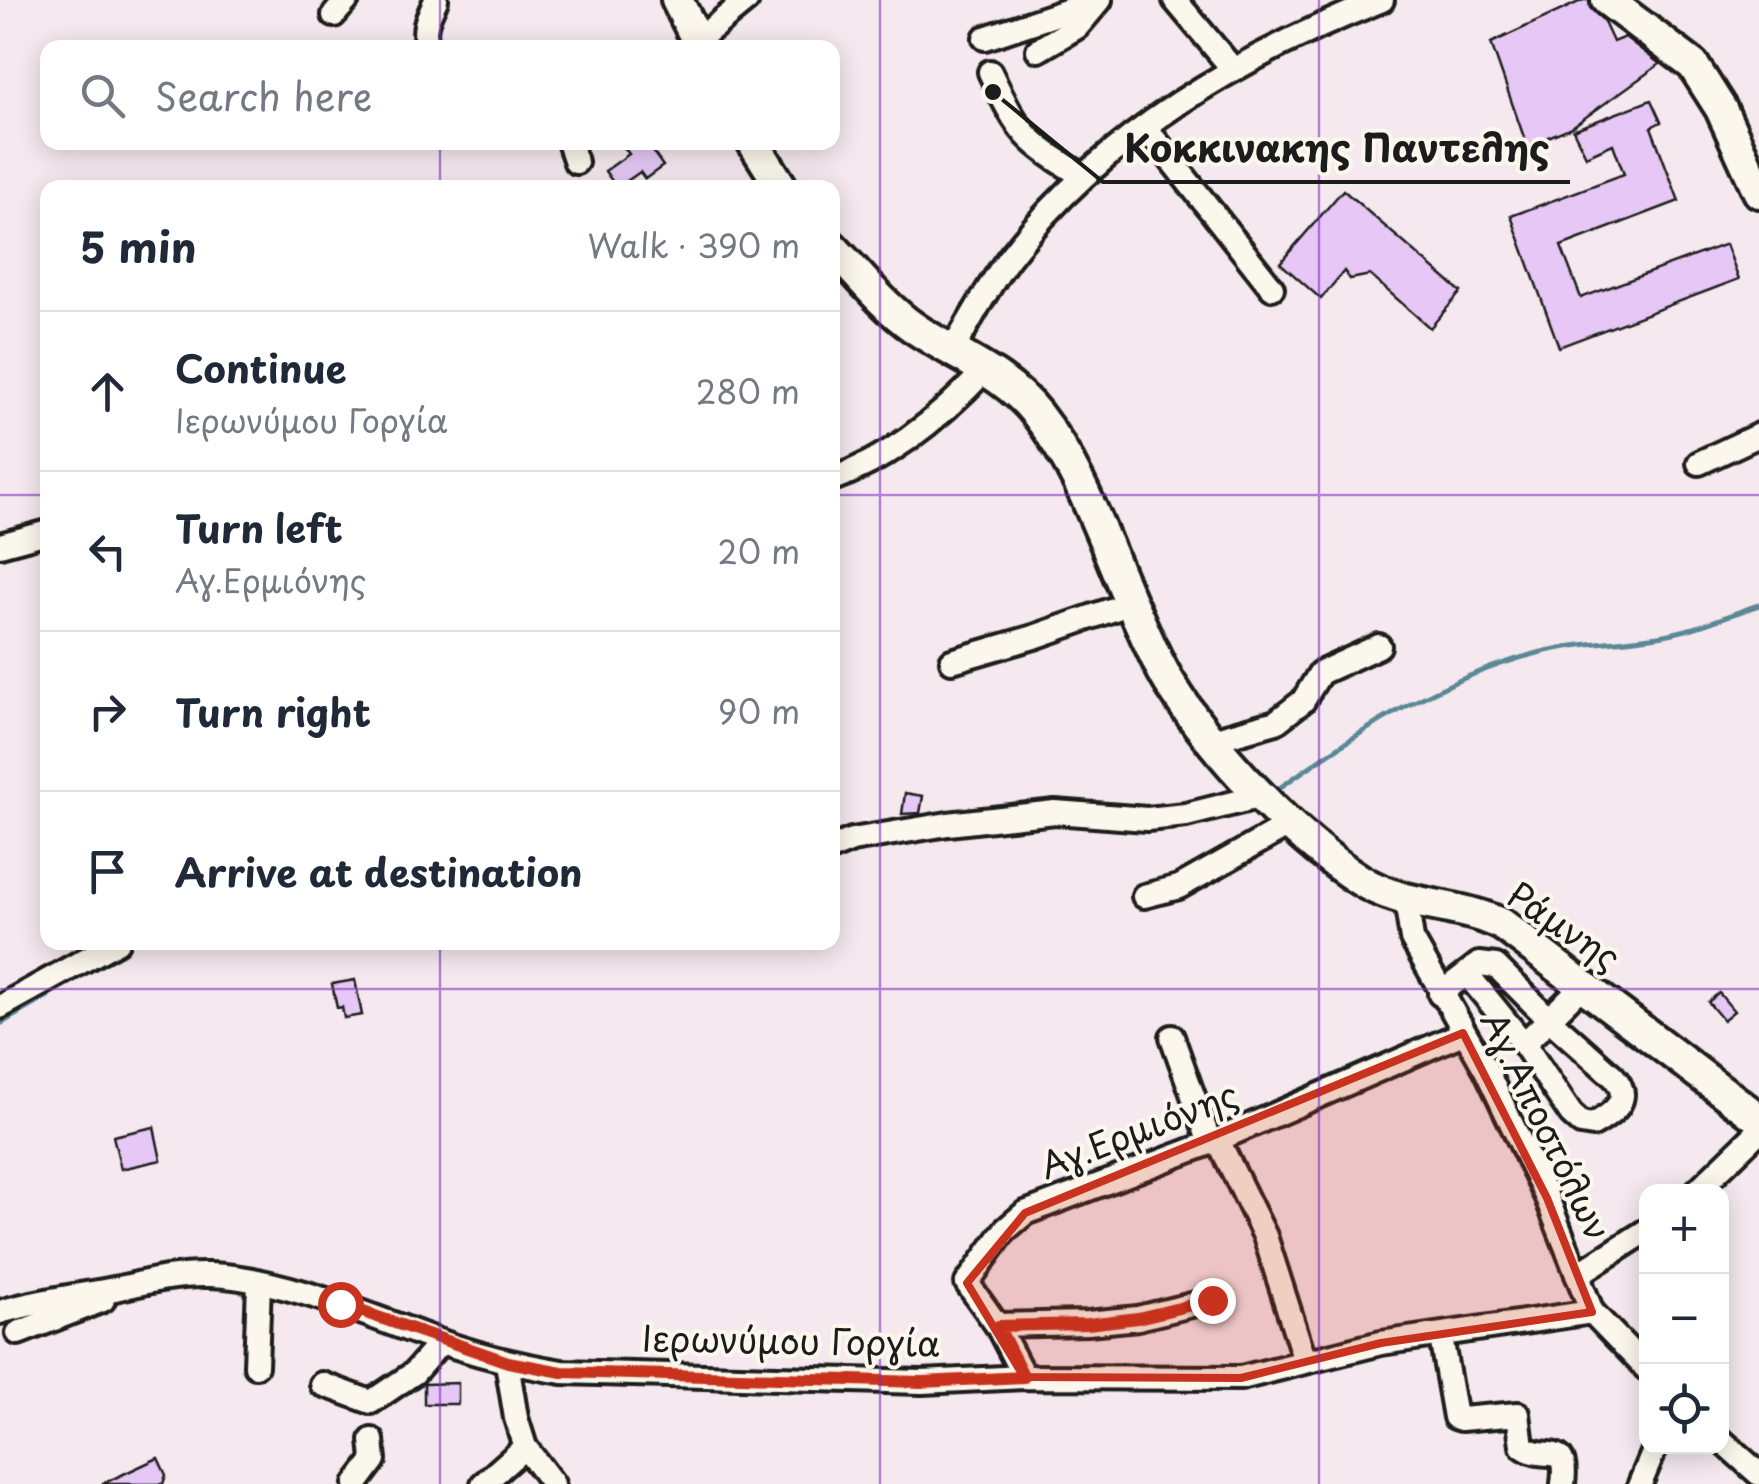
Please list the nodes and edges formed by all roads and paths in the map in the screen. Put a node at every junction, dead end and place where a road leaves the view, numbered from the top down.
1 (436, 0) edge
2 (677, 0) edge
3 (747, 0) edge
4 (1099, 0) edge
5 (1175, 0) edge
6 (1382, 0) edge
7 (1607, 0) edge
8 (986, 38) dead end
9 (427, 40) edge
10 (693, 40) edge
11 (701, 40) edge
12 (1038, 50) dead end
13 (1232, 68) junction
14 (990, 72) dead end
15 (1146, 127) junction
16 (758, 150) edge
17 (1084, 176) junction
18 (777, 180) edge
19 (1759, 192) edge
20 (840, 255) edge
21 (1272, 288) dead end
22 (953, 349) junction
23 (986, 369) junction
24 (1759, 435) edge
25 (1699, 463) dead end
26 (840, 475) edge
27 (40, 534) edge
28 (0, 546) edge
29 (1131, 603) junction
30 (1379, 646) dead end
31 (952, 661) dead end
32 (1212, 740) junction
33 (1262, 796) junction
34 (1289, 825) junction
35 (840, 845) edge
36 (1144, 896) dead end
37 (1406, 900) junction
38 (103, 950) edge
39 (1467, 974) junction
40 (1583, 985) junction
41 (1440, 994) junction
42 (0, 1008) edge
43 (1550, 1020) junction
44 (1463, 1032) junction
45 (1172, 1037) dead end
46 (1524, 1044) junction
47 (1759, 1119) edge
48 (1759, 1131) edge
49 (1214, 1142) junction
50 (1704, 1184) edge
51 (1639, 1236) edge
52 (1578, 1275) junction
53 (259, 1283) junction
54 (120, 1288) junction
55 (1212, 1300) dead end
56 (0, 1312) edge
57 (1592, 1312) junction
58 (998, 1326) junction
59 (18, 1334) dead end
60 (1441, 1337) junction
61 (441, 1342) junction
62 (508, 1362) junction
63 (1305, 1362) junction
64 (1642, 1364) edge
65 (256, 1366) dead end
66 (1024, 1377) junction
67 (322, 1384) dead end
68 (372, 1440) dead end
69 (526, 1447) junction
70 (1729, 1447) edge
71 (1653, 1454) edge
72 (1759, 1474) edge
73 (356, 1484) edge
74 (484, 1484) edge
75 (553, 1484) edge
76 (1564, 1484) edge
77 (1640, 1484) edge

1 - 9 street
2 - 10 main road
3 - 11 street
4 - 8 street
4 - 12 street
5 - 13 street
6 - 13 street
7 - 19 main road
13 - 15 street
14 - 17 street
15 - 17 street
15 - 21 street
16 - 18 main road
17 - 22 street
20 - 22 main road, Ράμνης
22 - 23 main road, Ράμνης
23 - 26 street
23 - 29 main road, Ράμνης
24 - 25 street
27 - 28 street
29 - 31 street
29 - 32 main road, Ράμνης
30 - 32 street
32 - 33 main road, Ράμνης
33 - 34 main road, Ράμνης
33 - 35 street
34 - 36 street
34 - 37 main road, Ράμνης
37 - 40 main road, Ράμνης
37 - 41 street, Αγ.Αποστόλων
38 - 42 street
39 - 41 street
39 - 43 street
39 - 46 street
40 - 43 street
40 - 47 main road, Ράμνης
41 - 44 street, Αγ.Αποστόλων
43 - 46 street
43 - 46 street
44 - 49 street, Αγ.Ερμιόνης
44 - 52 street, Αγ.Αποστόλων
45 - 49 street
48 - 50 street
49 - 58 street, Αγ.Ερμιόνης
49 - 63 street
51 - 52 street
52 - 57 street, Αγ.Αποστόλων
53 - 54 street, Ιερωνύμου Γοργία
53 - 61 street, Ιερωνύμου Γοργία
53 - 65 street
54 - 56 street, Ιερωνύμου Γοργία
54 - 59 street
55 - 58 street
57 - 60 street, Ιερωνύμου Γοργία
57 - 64 street, Αγ.Αποστόλων
58 - 66 street, Αγ.Ερμιόνης
60 - 63 street, Ιερωνύμου Γοργία
60 - 76 street
61 - 62 street, Ιερωνύμου Γοργία
61 - 67 street
62 - 66 street, Ιερωνύμου Γοργία
62 - 69 street
63 - 66 street, Ιερωνύμου Γοργία
68 - 73 street
69 - 74 street
69 - 75 street
70 - 72 street
71 - 77 street

